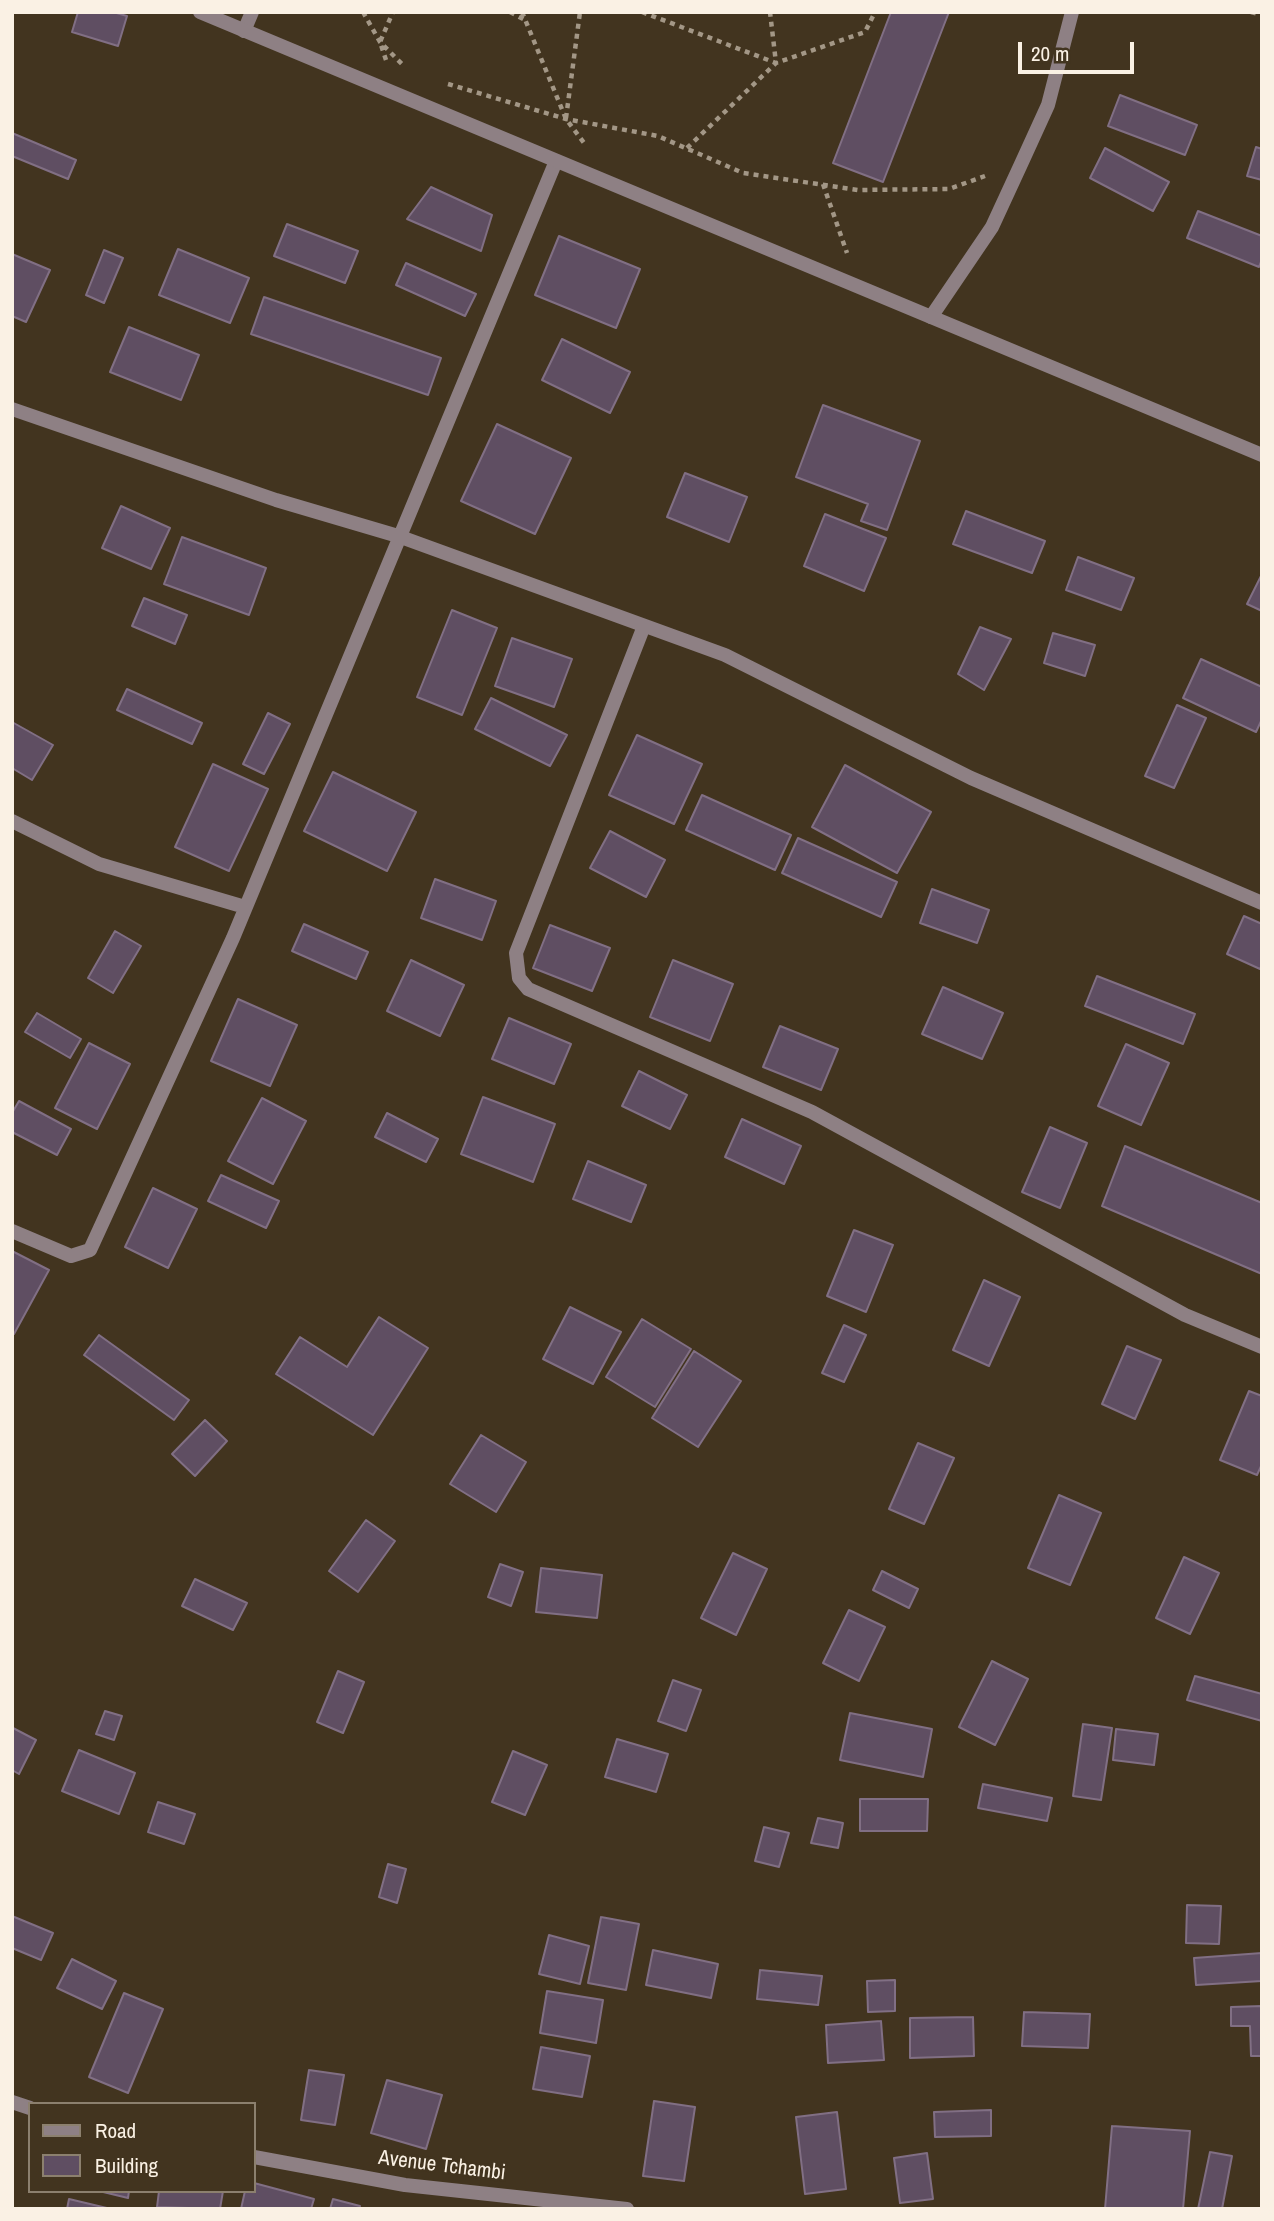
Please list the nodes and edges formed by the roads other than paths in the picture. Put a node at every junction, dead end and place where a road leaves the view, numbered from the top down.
1 (200, 12) edge
2 (252, 12) edge
3 (1072, 12) edge
4 (244, 31) junction
5 (556, 161) junction
6 (931, 317) junction
7 (12, 409) edge
8 (1262, 455) edge
9 (398, 536) junction
10 (644, 626) junction
11 (12, 821) edge
12 (1262, 903) edge
13 (245, 907) junction
14 (12, 1231) edge
15 (1262, 1347) edge
16 (256, 2157) edge
17 (627, 2209) edge

1 - 4 street
2 - 4 street
3 - 6 street
4 - 5 street
5 - 6 street
5 - 9 street
6 - 8 street
7 - 9 street
9 - 10 street
9 - 13 street
10 - 12 street
10 - 15 street
11 - 13 street
13 - 14 street
16 - 17 street, Avenue Tchambi

